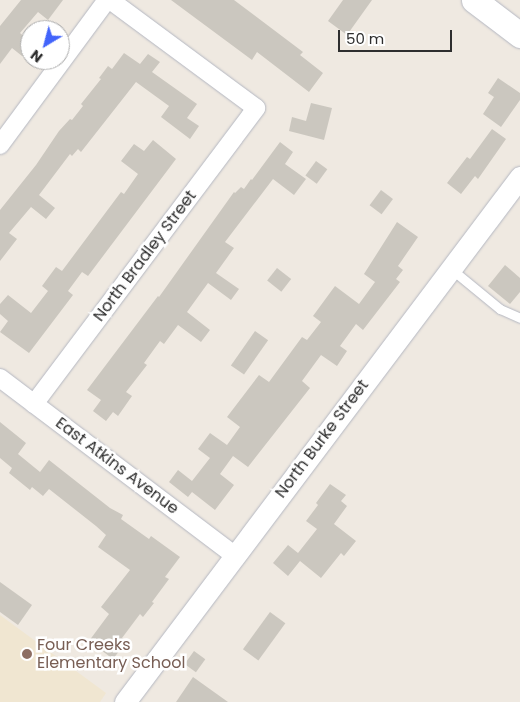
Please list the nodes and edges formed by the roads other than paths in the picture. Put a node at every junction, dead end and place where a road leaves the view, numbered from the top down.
1 (109, 0) edge
2 (474, 0) edge
3 (520, 35) edge
4 (0, 145) edge
5 (520, 177) edge
6 (450, 268) junction
7 (520, 318) edge
8 (0, 378) edge
9 (34, 404) junction
10 (234, 555) junction
11 (125, 702) edge

1 - 4 street
1 - 9 street, North Bradley Street
2 - 3 main road
5 - 6 street, North Burke Street
6 - 7 lane
6 - 10 street, North Burke Street
8 - 9 street, East Atkins Avenue
9 - 10 street, East Atkins Avenue
10 - 11 street, North Burke Street

